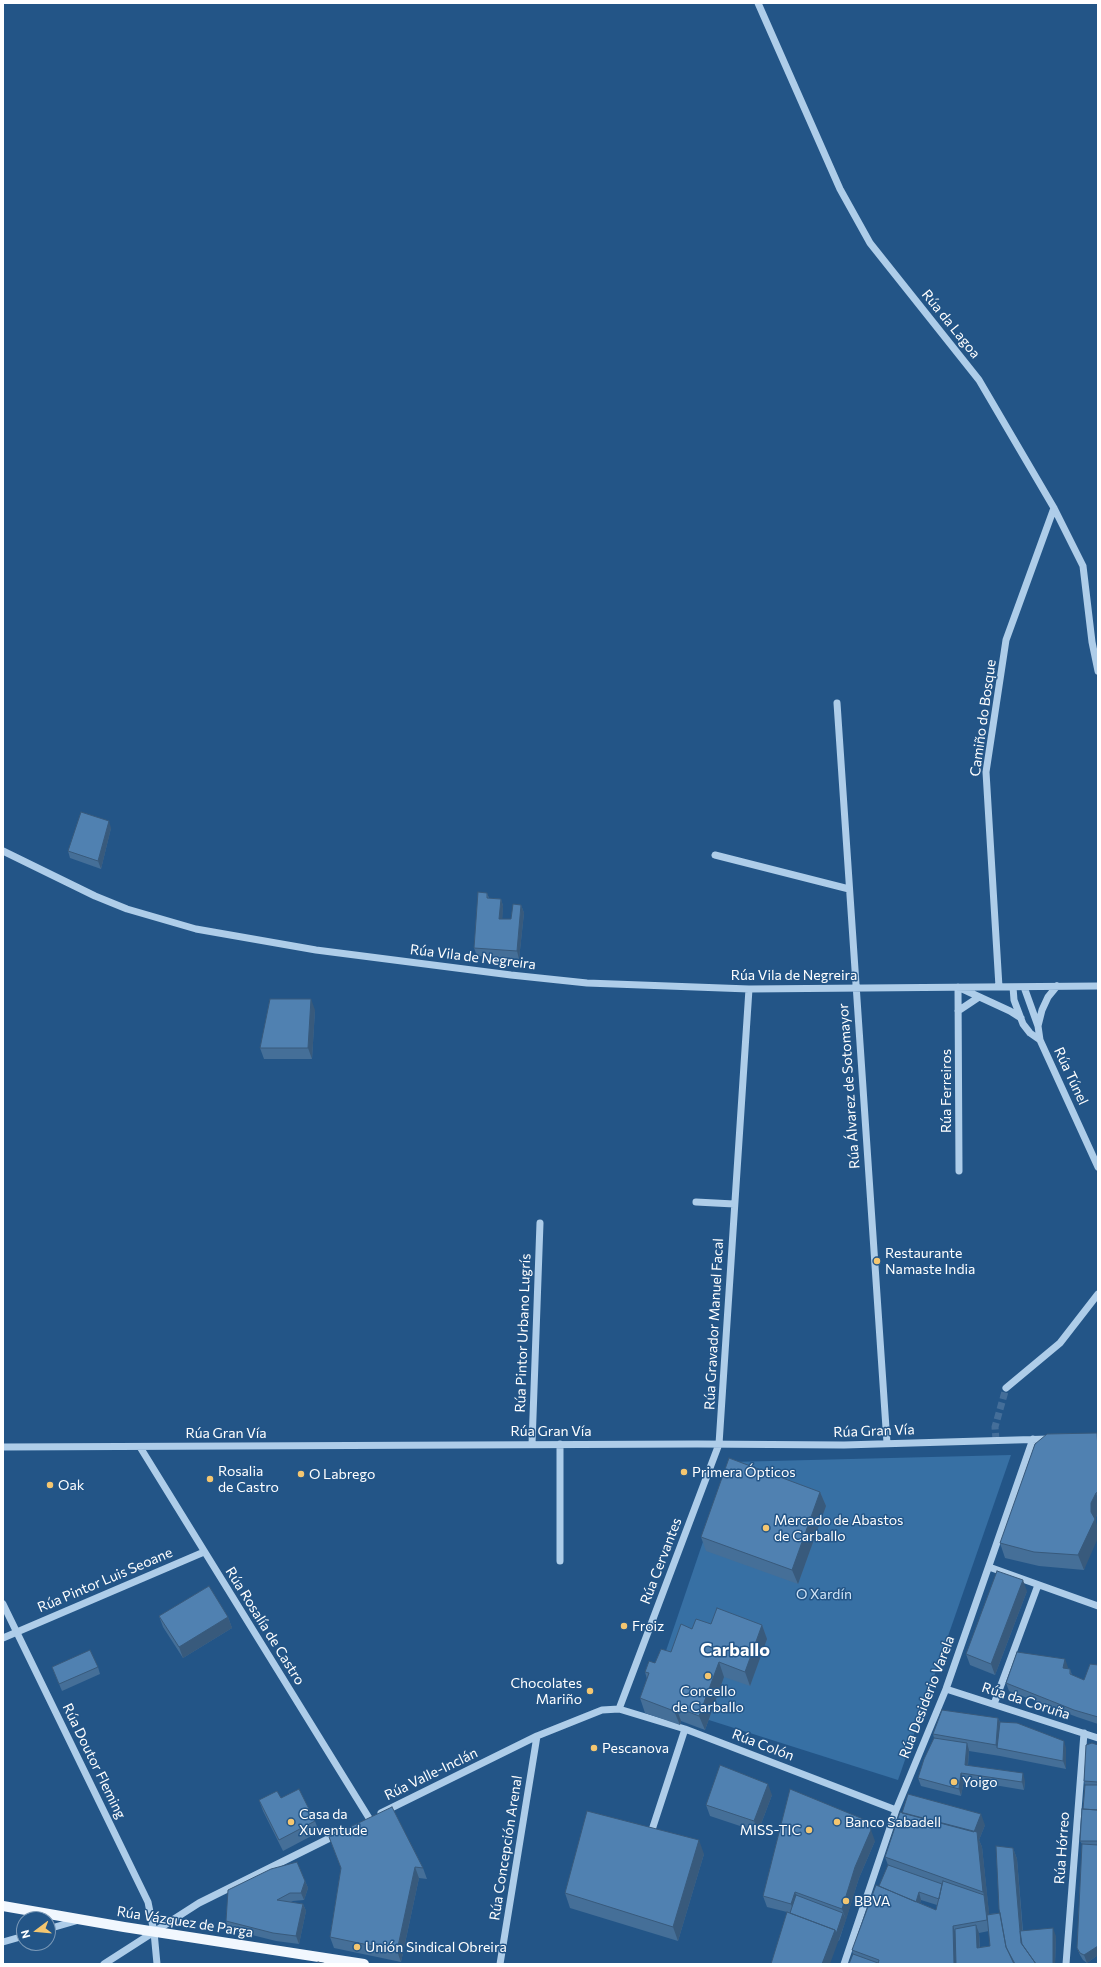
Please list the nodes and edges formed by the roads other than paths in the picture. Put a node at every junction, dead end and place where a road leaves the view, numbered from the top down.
1 (758, 3) edge
2 (1054, 508) junction
3 (1098, 670) edge
4 (837, 703) dead end
5 (3, 851) edge
6 (715, 855) dead end
7 (849, 889) junction
8 (1057, 986) junction
9 (1098, 986) edge
10 (958, 987) junction
11 (999, 987) junction
12 (1013, 987) junction
13 (1024, 987) junction
14 (749, 989) junction
15 (856, 989) junction
16 (979, 997) junction
17 (958, 1011) junction
18 (1021, 1018) junction
19 (1038, 1026) junction
20 (1040, 1040) junction
21 (1098, 1167) edge
22 (959, 1170) dead end
23 (696, 1202) dead end
24 (734, 1204) junction
25 (540, 1222) dead end
26 (1098, 1294) edge
27 (1006, 1388) tunnel mouth
28 (1034, 1439) junction
29 (1059, 1439) edge
30 (887, 1443) junction
31 (532, 1444) junction
32 (560, 1444) junction
33 (719, 1444) junction
34 (3, 1447) edge
35 (140, 1447) junction
36 (204, 1552) junction
37 (560, 1561) dead end
38 (989, 1567) junction
39 (1038, 1585) junction
40 (3, 1604) edge
41 (1098, 1606) edge
42 (17, 1632) junction
43 (3, 1638) edge
44 (946, 1689) junction
45 (994, 1704) junction
46 (620, 1709) junction
47 (685, 1729) junction
48 (1084, 1733) junction
49 (538, 1736) junction
50 (1098, 1738) edge
51 (896, 1810) junction
52 (369, 1818) junction
53 (362, 1822) edge
54 (348, 1829) edge
55 (648, 1840) edge
56 (3, 1906) edge
57 (82, 1920) junction
58 (56, 1927) edge
59 (154, 1932) junction
60 (16, 1938) edge
61 (3, 1942) edge
62 (104, 1964) edge
63 (157, 1964) edge
64 (364, 1964) edge
65 (500, 1964) edge
66 (844, 1964) edge
67 (1066, 1964) edge

1 - 2 street, Rúa da Lagoa
2 - 3 street, Rúa da Lagoa
2 - 11 street, Camiño do Bosque
4 - 7 street, Rúa Álvarez de Sotomayor
5 - 14 street, Rúa Vila de Negreira
6 - 7 street
7 - 15 street, Rúa Álvarez de Sotomayor
8 - 9 street, Rúa Vila de Negreira
8 - 13 street, Rúa Vila de Negreira
8 - 19 street, Rúa Túnel
10 - 11 street, Rúa Vila de Negreira
10 - 15 street, Rúa Vila de Negreira
10 - 16 street, Rúa Vila de Negreira
10 - 17 street, Rúa Ferreiros
11 - 12 street, Rúa Vila de Negreira
12 - 13 street, Rúa Vila de Negreira
12 - 18 street, Rúa Túnel
13 - 19 street, Rúa Túnel
14 - 15 street, Rúa Vila de Negreira
14 - 24 street, Rúa Gravador Manuel Facal
15 - 30 street, Rúa Álvarez de Sotomayor
16 - 17 street
16 - 18 street, Rúa Vila de Negreira
17 - 22 street, Rúa Ferreiros
18 - 20 street, Rúa Túnel
19 - 20 street, Rúa Túnel
20 - 21 street, Rúa Túnel
23 - 24 street
24 - 33 street, Rúa Gravador Manuel Facal
25 - 31 street, Rúa Pintor Urbano Lugrís
26 - 27 street
28 - 29 street, Rúa Gran Vía
28 - 30 street, Rúa Gran Vía
28 - 38 street, Rúa Desiderio Varela
30 - 33 street, Rúa Gran Vía
31 - 32 street, Rúa Gran Vía
31 - 35 street, Rúa Gran Vía
32 - 33 street, Rúa Gran Vía
32 - 37 street
33 - 46 street, Rúa Cervantes
34 - 35 street, Rúa Gran Vía
35 - 36 street, Rúa Rosalía de Castro
36 - 42 street, Rúa Pintor Luis Seoane
36 - 52 street, Rúa Rosalía de Castro
38 - 39 street
38 - 44 street, Rúa Desiderio Varela
39 - 41 street
39 - 45 street
40 - 42 street, Rúa Doutor Fleming
42 - 43 street, Rúa Pintor Luis Seoane
42 - 59 street, Rúa Doutor Fleming
44 - 45 street, Rúa da Coruña
44 - 51 street, Rúa Desiderio Varela
45 - 48 street, Rúa da Coruña
46 - 47 street, Rúa Colón
46 - 49 street, Rúa Valle-Inclán
47 - 51 street, Rúa Colón
47 - 55 street
48 - 50 street, Rúa da Coruña
48 - 67 street, Rúa Hórreo
49 - 52 street, Rúa Valle-Inclán
49 - 65 street, Rúa Concepción Arenal
51 - 66 street, Rúa Desiderio Varela
52 - 53 street, Rúa Valle-Inclán
54 - 59 street
56 - 57 main road, Rúa Vázquez de Parga
57 - 58 street
57 - 59 main road, Rúa Vázquez de Parga
59 - 62 street
59 - 63 street, Rúa Doutor Fleming
59 - 64 main road, Rúa Vázquez de Parga
60 - 61 street

